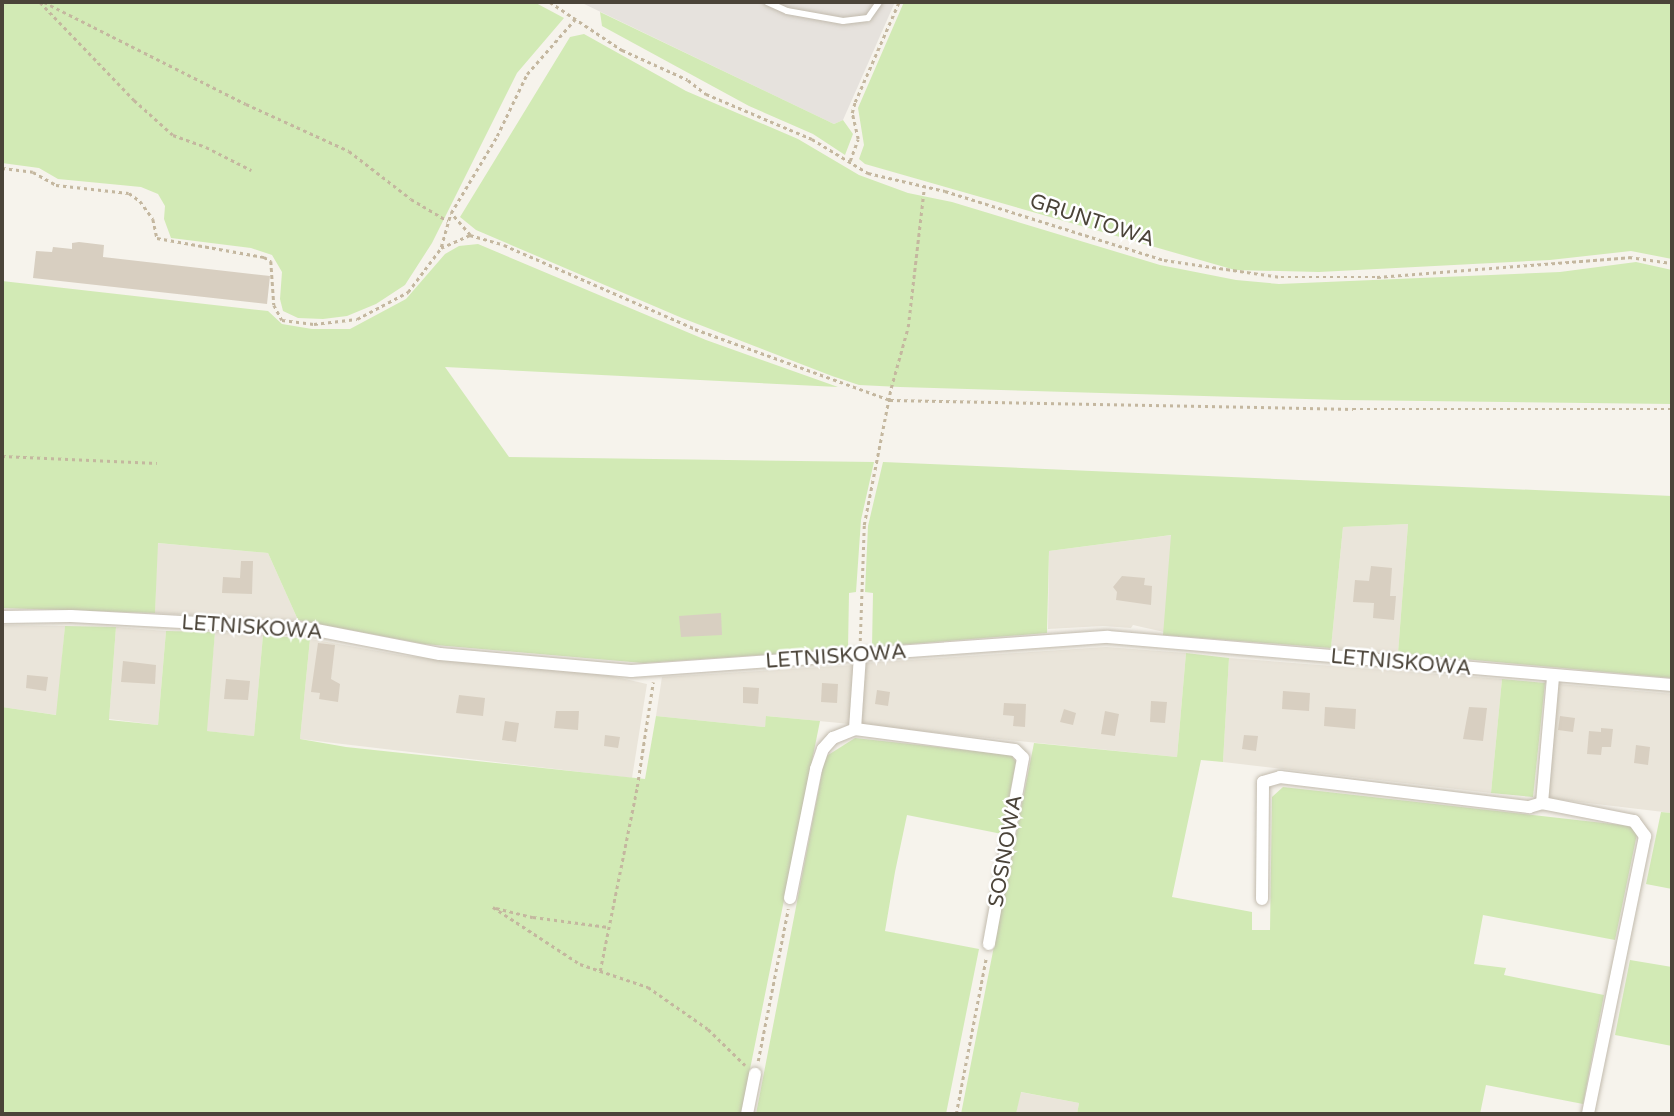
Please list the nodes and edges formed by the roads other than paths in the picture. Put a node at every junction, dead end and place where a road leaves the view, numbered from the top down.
1 (767, 2) edge
2 (879, 2) edge
3 (2, 617) edge
4 (860, 655) junction
5 (1553, 676) junction
6 (1672, 685) edge
7 (855, 729) junction
8 (1542, 803) junction
9 (790, 898) road end
10 (1262, 899) dead end
11 (989, 944) road end
12 (755, 1074) road end
13 (747, 1114) edge
14 (1588, 1114) edge

1 - 2 lane
3 - 4 street, LETNISKOWA
4 - 5 street, LETNISKOWA
4 - 7 street
5 - 6 street, LETNISKOWA
5 - 8 street
7 - 9 street
7 - 11 street, SOSNOWA
8 - 10 street
8 - 14 street
12 - 13 street

